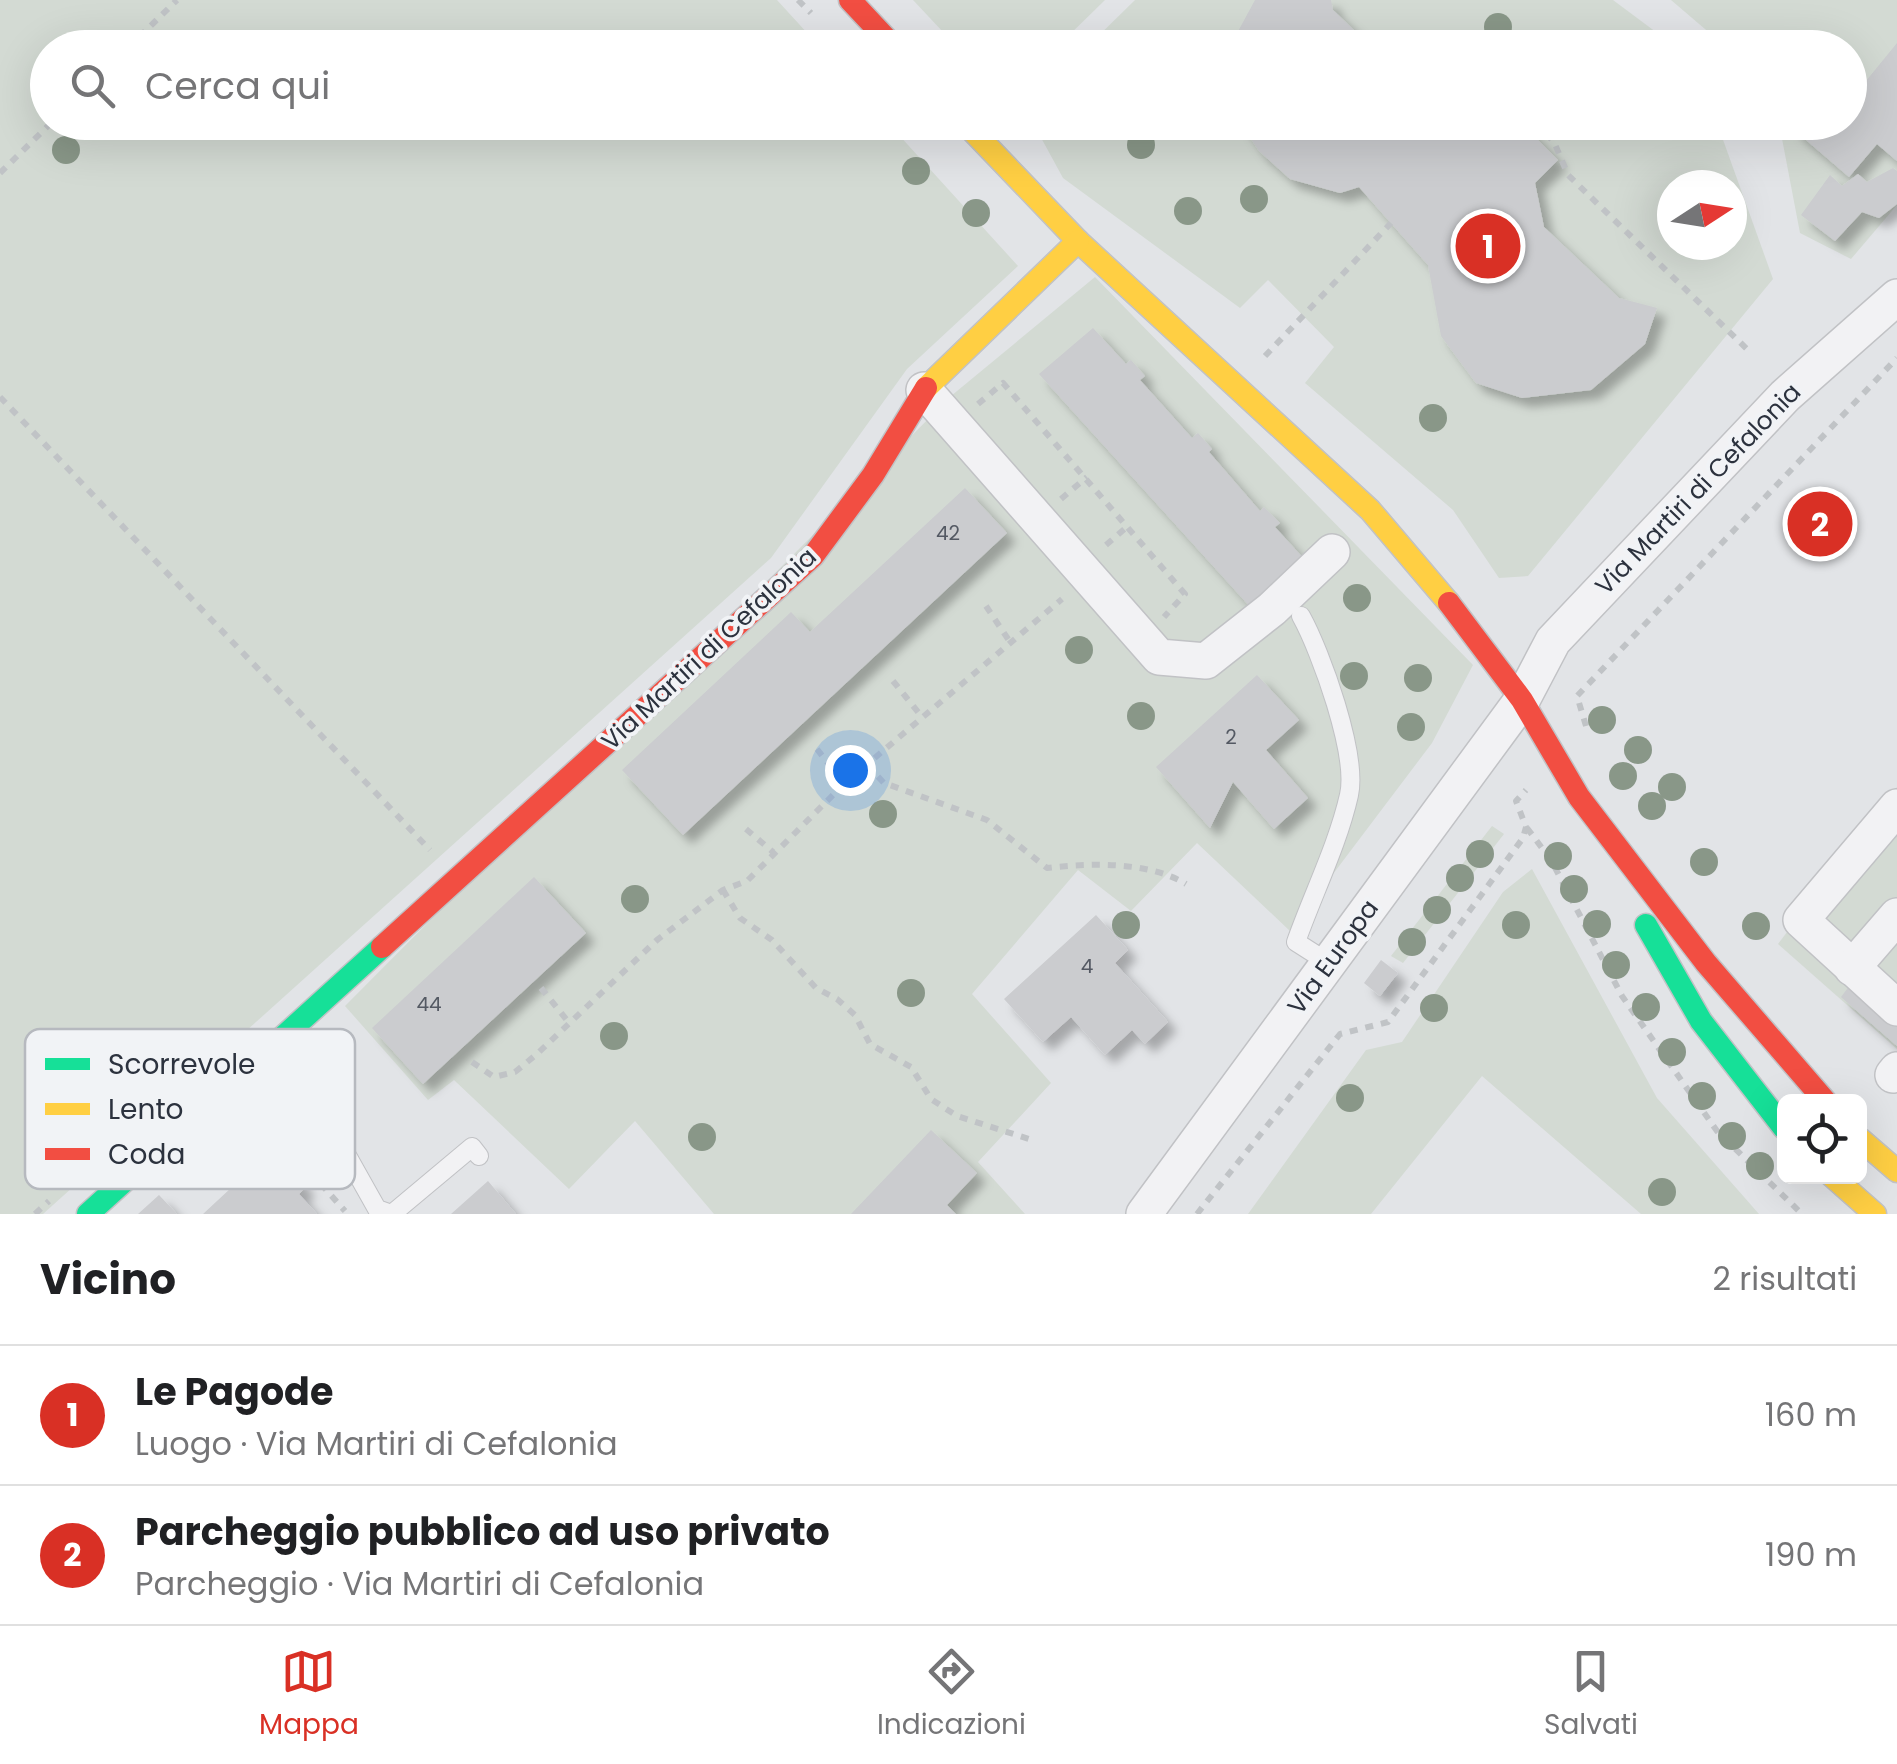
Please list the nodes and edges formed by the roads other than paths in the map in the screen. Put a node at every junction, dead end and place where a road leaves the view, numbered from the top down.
1 (850, 0) edge
2 (878, 30) edge
3 (981, 140) edge
4 (1078, 241) junction
5 (1897, 297) edge
6 (924, 390) junction
7 (1332, 552) dead end
8 (1301, 616) dead end
9 (1522, 700) junction
10 (1579, 796) junction
11 (1897, 807) edge
12 (1897, 916) edge
13 (1329, 963) junction
14 (1852, 968) junction
15 (1897, 1008) edge
16 (292, 1029) edge
17 (1819, 1094) edge
18 (1777, 1120) edge
19 (1867, 1145) edge
20 (478, 1156) dead end
21 (355, 1170) edge
22 (1897, 1171) edge
23 (1841, 1184) edge
24 (116, 1189) edge
25 (88, 1214) edge
26 (391, 1214) edge
27 (1144, 1214) edge
28 (1875, 1214) edge

1 - 2 street
3 - 4 street
4 - 6 street, Via Martiri di Cefalonia
4 - 9 street
5 - 9 street, Via Martiri di Cefalonia
6 - 7 street
6 - 16 street, Via Martiri di Cefalonia
8 - 13 lane
9 - 10 street
9 - 13 street, Via Europa
10 - 17 street
10 - 18 street
11 - 14 street
12 - 14 street
13 - 27 street, Via Europa
14 - 15 street
19 - 22 street
20 - 26 lane
21 - 26 lane
23 - 28 street
24 - 25 street, Via Martiri di Cefalonia

